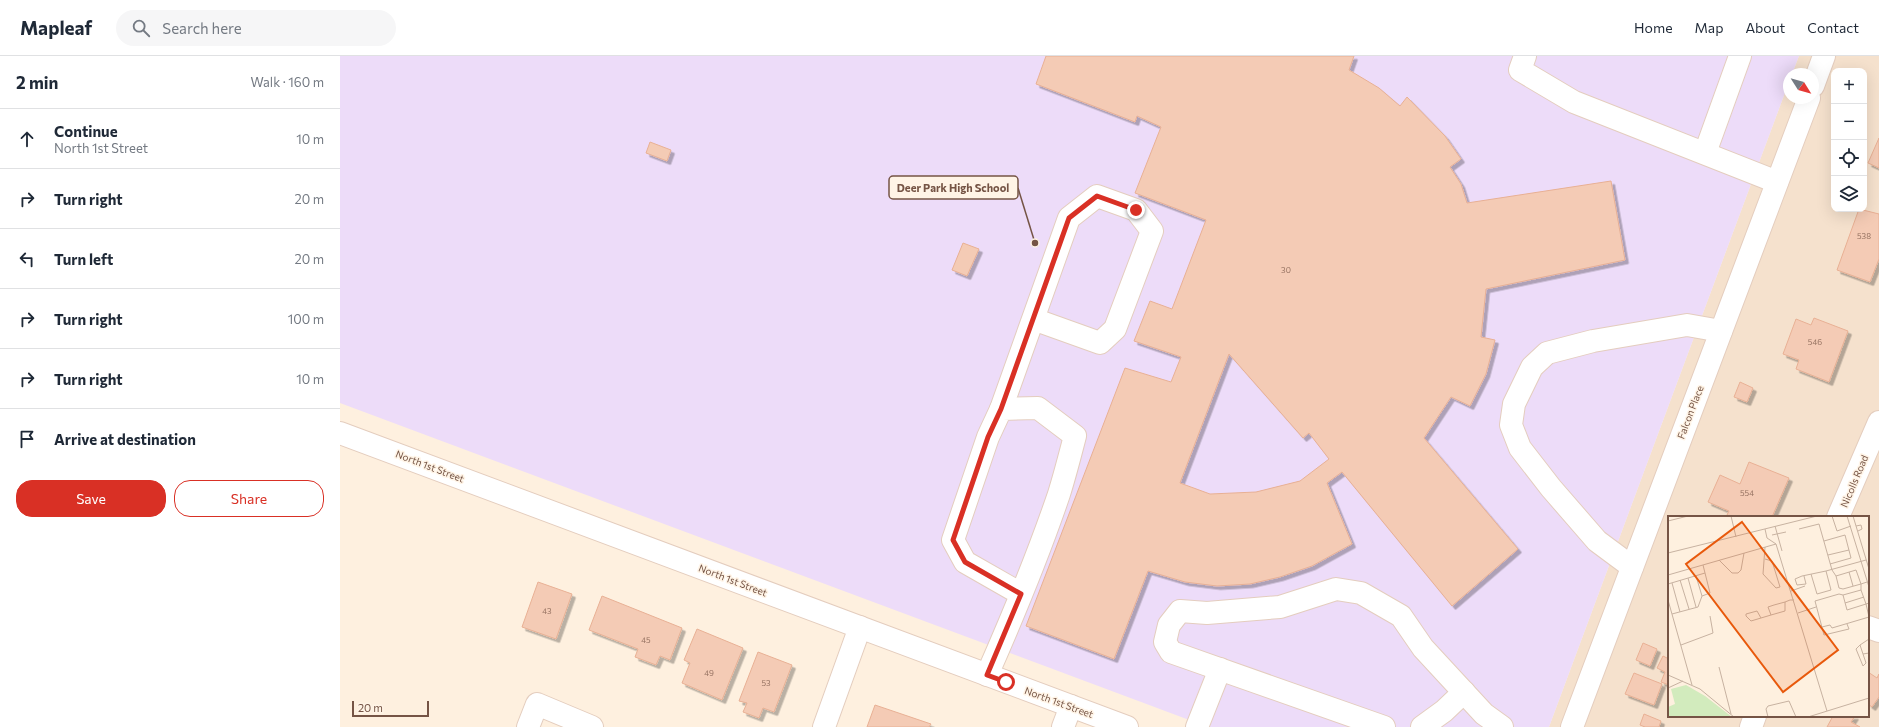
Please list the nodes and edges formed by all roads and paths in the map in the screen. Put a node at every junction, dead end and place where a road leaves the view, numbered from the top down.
1 (1525, 56) edge
2 (1824, 56) edge
3 (1733, 58) edge
4 (1819, 70) edge
5 (1806, 104) edge
6 (1705, 153) junction
7 (1777, 182) junction
8 (1033, 319) junction
9 (1721, 331) junction
10 (1001, 409) junction
11 (1879, 422) edge
12 (340, 433) edge
13 (1838, 516) edge
14 (1632, 567) junction
15 (1021, 594) junction
16 (1869, 627) edge
17 (860, 628) junction
18 (1879, 632) edge
19 (1220, 669) junction
20 (987, 675) junction
21 (1464, 692) junction
22 (1071, 706) junction
23 (1755, 717) edge
24 (528, 727) edge
25 (592, 727) edge
26 (824, 727) edge
27 (1064, 727) edge
28 (1127, 727) edge
29 (1197, 727) edge
30 (1384, 727) edge
31 (1422, 727) edge
32 (1502, 727) edge
33 (1572, 727) edge
34 (1751, 727) edge

1 - 6 street
2 - 4 street
3 - 6 street
5 - 7 street, Falcon Place
6 - 7 street
7 - 9 street, Falcon Place
8 - 8 street
8 - 10 street
9 - 14 street, Falcon Place
9 - 14 street
10 - 15 street
10 - 15 street
11 - 13 street, Nicolls Road
12 - 17 street, North 1st Street
14 - 33 street, Falcon Place
15 - 20 street
16 - 18 street
17 - 20 street, North 1st Street
17 - 26 street
19 - 21 street
19 - 29 street
19 - 30 street
20 - 22 street, North 1st Street
21 - 31 street
21 - 32 street
22 - 27 street
22 - 28 street, North 1st Street
23 - 34 street
24 - 25 street

